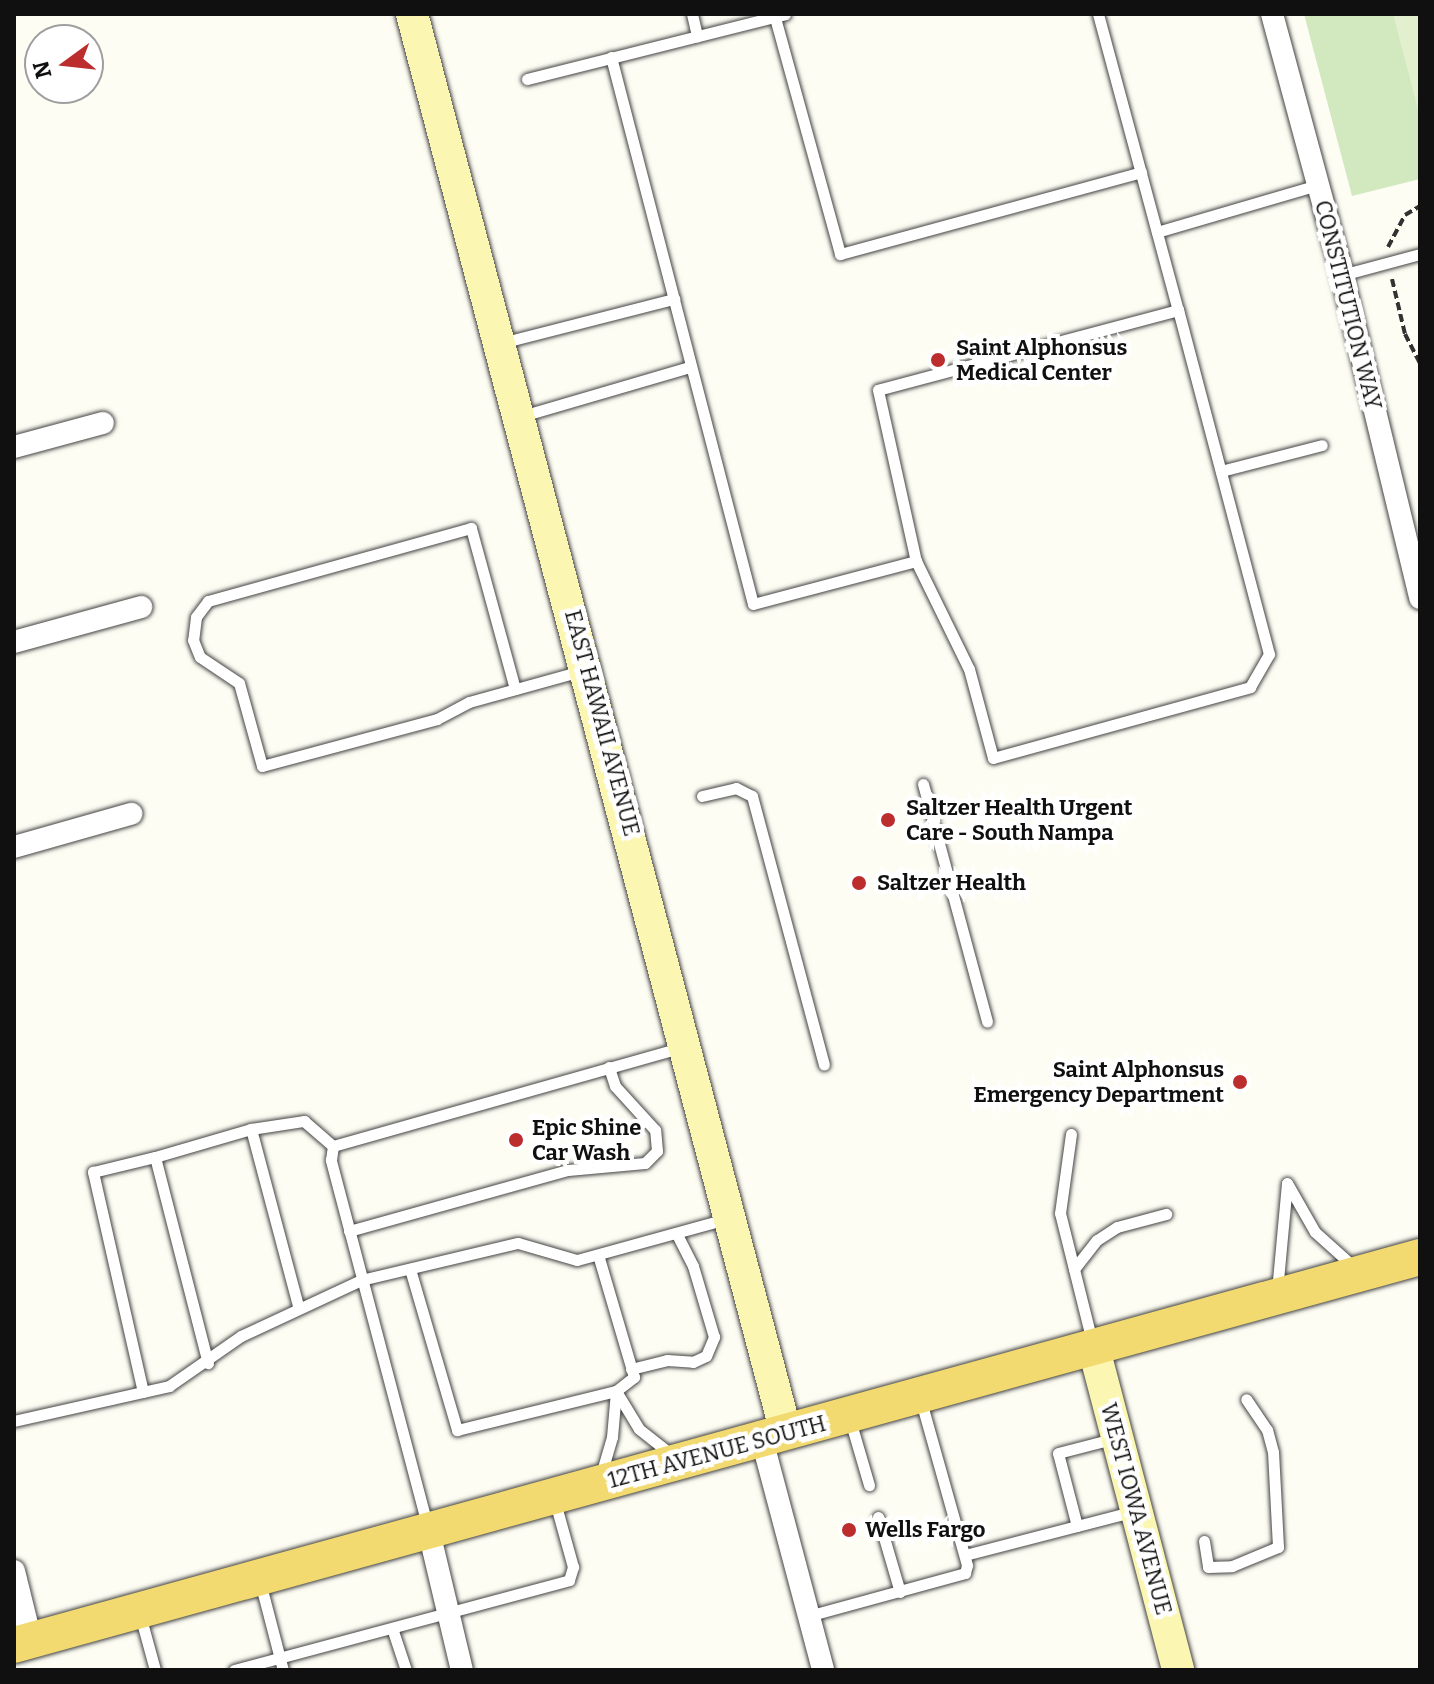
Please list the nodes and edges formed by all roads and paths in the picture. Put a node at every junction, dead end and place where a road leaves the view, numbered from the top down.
1 (412, 14) edge
2 (692, 14) edge
3 (1098, 14) edge
4 (1272, 14) edge
5 (778, 15) edge
6 (697, 36) junction
7 (611, 57) junction
8 (527, 79) dead end
9 (1141, 172) junction
10 (1318, 185) junction
11 (1420, 206) edge
12 (1157, 232) junction
13 (1420, 254) edge
14 (1390, 261) junction
15 (1342, 275) junction
16 (674, 299) junction
17 (1178, 310) junction
18 (501, 343) junction
19 (1420, 363) edge
20 (690, 367) junction
21 (522, 416) junction
22 (103, 423) dead end
23 (1322, 445) dead end
24 (14, 447) edge
25 (1221, 471) junction
26 (916, 561) junction
27 (1420, 598) edge
28 (141, 607) dead end
29 (14, 642) edge
30 (588, 669) junction
31 (515, 689) junction
32 (923, 784) dead end
33 (702, 796) dead end
34 (131, 814) dead end
35 (14, 847) edge
36 (987, 1022) dead end
37 (686, 1046) junction
38 (824, 1065) dead end
39 (609, 1067) junction
40 (251, 1129) junction
41 (1071, 1134) dead end
42 (333, 1146) junction
43 (155, 1157) junction
44 (1166, 1214) dead end
45 (730, 1218) junction
46 (349, 1231) junction
47 (676, 1233) junction
48 (598, 1255) junction
49 (1420, 1257) edge
50 (410, 1269) junction
51 (1074, 1269) junction
52 (1359, 1274) junction
53 (361, 1280) junction
54 (1276, 1297) junction
55 (298, 1306) junction
56 (1094, 1349) junction
57 (208, 1363) junction
58 (631, 1369) junction
59 (616, 1391) junction
60 (143, 1392) junction
61 (920, 1397) junction
62 (1246, 1399) dead end
63 (849, 1416) junction
64 (14, 1421) edge
65 (774, 1437) junction
66 (1117, 1438) junction
67 (682, 1462) junction
68 (598, 1485) junction
69 (869, 1485) dead end
70 (554, 1498) junction
71 (1136, 1511) junction
72 (878, 1517) dead end
73 (1077, 1526) junction
74 (429, 1532) junction
75 (1204, 1541) dead end
76 (965, 1555) junction
77 (14, 1571) edge
78 (259, 1579) junction
79 (900, 1592) junction
80 (139, 1611) junction
81 (449, 1612) junction
82 (808, 1616) junction
83 (393, 1631) junction
84 (23, 1643) edge
85 (279, 1657) junction
86 (250, 1668) edge
87 (155, 1670) edge
88 (234, 1670) edge
89 (283, 1670) edge
90 (406, 1670) edge
91 (462, 1670) edge
92 (823, 1670) edge
93 (1178, 1670) edge

1 - 18 street, EAST HAWAII AVENUE
2 - 6 lane
3 - 9 lane
4 - 10 street, CONSTITUTION WAY
5 - 6 lane
5 - 9 lane
6 - 7 lane
7 - 8 lane
7 - 16 lane
9 - 12 lane
10 - 12 lane
10 - 15 street, CONSTITUTION WAY
11 - 14 path
12 - 17 lane
13 - 14 lane
14 - 15 lane
14 - 19 path
15 - 27 street, CONSTITUTION WAY
16 - 18 lane
16 - 20 lane
17 - 25 lane
17 - 26 lane
18 - 21 street, EAST HAWAII AVENUE
20 - 21 lane
20 - 26 lane
21 - 30 street, EAST HAWAII AVENUE
22 - 24 street
23 - 25 lane
25 - 26 lane
28 - 29 street
30 - 31 lane
30 - 37 street, EAST HAWAII AVENUE
31 - 31 lane
32 - 36 lane
33 - 38 lane
34 - 35 street
37 - 39 lane
37 - 45 street, EAST HAWAII AVENUE
39 - 42 lane
39 - 46 lane
40 - 42 lane
40 - 43 lane
40 - 55 lane
41 - 51 lane
42 - 46 lane
43 - 57 lane
43 - 60 lane
44 - 51 lane
45 - 47 lane
45 - 65 street, EAST HAWAII AVENUE
46 - 53 lane
47 - 48 lane
47 - 58 lane
48 - 50 lane
48 - 58 lane
49 - 52 main road, 12TH AVENUE SOUTH
50 - 53 lane
50 - 59 lane
51 - 56 lane
52 - 54 main road, 12TH AVENUE SOUTH
52 - 54 lane
53 - 55 lane
53 - 74 lane
54 - 56 main road, 12TH AVENUE SOUTH
55 - 57 lane
56 - 61 main road, 12TH AVENUE SOUTH
56 - 66 street, WEST IOWA AVENUE
57 - 60 lane
58 - 59 lane
59 - 67 lane
59 - 68 lane
60 - 64 lane
61 - 63 main road, 12TH AVENUE SOUTH
61 - 76 lane
62 - 75 lane
63 - 65 main road, 12TH AVENUE SOUTH
63 - 69 lane
65 - 67 main road, 12TH AVENUE SOUTH
65 - 82 street
66 - 71 street, WEST IOWA AVENUE
66 - 73 lane
67 - 68 main road, 12TH AVENUE SOUTH
68 - 70 main road, 12TH AVENUE SOUTH
70 - 74 main road, 12TH AVENUE SOUTH
70 - 81 lane
71 - 73 lane
71 - 93 street, WEST IOWA AVENUE
72 - 79 lane
73 - 76 lane
74 - 78 main road, 12TH AVENUE SOUTH
74 - 81 street
76 - 79 lane
77 - 84 street
78 - 80 main road, 12TH AVENUE SOUTH
78 - 85 lane
79 - 82 lane
80 - 84 main road, 12TH AVENUE SOUTH
80 - 87 lane
81 - 83 lane
81 - 91 street
82 - 92 street
83 - 85 lane
83 - 90 lane
85 - 86 lane
85 - 89 lane
86 - 88 lane

